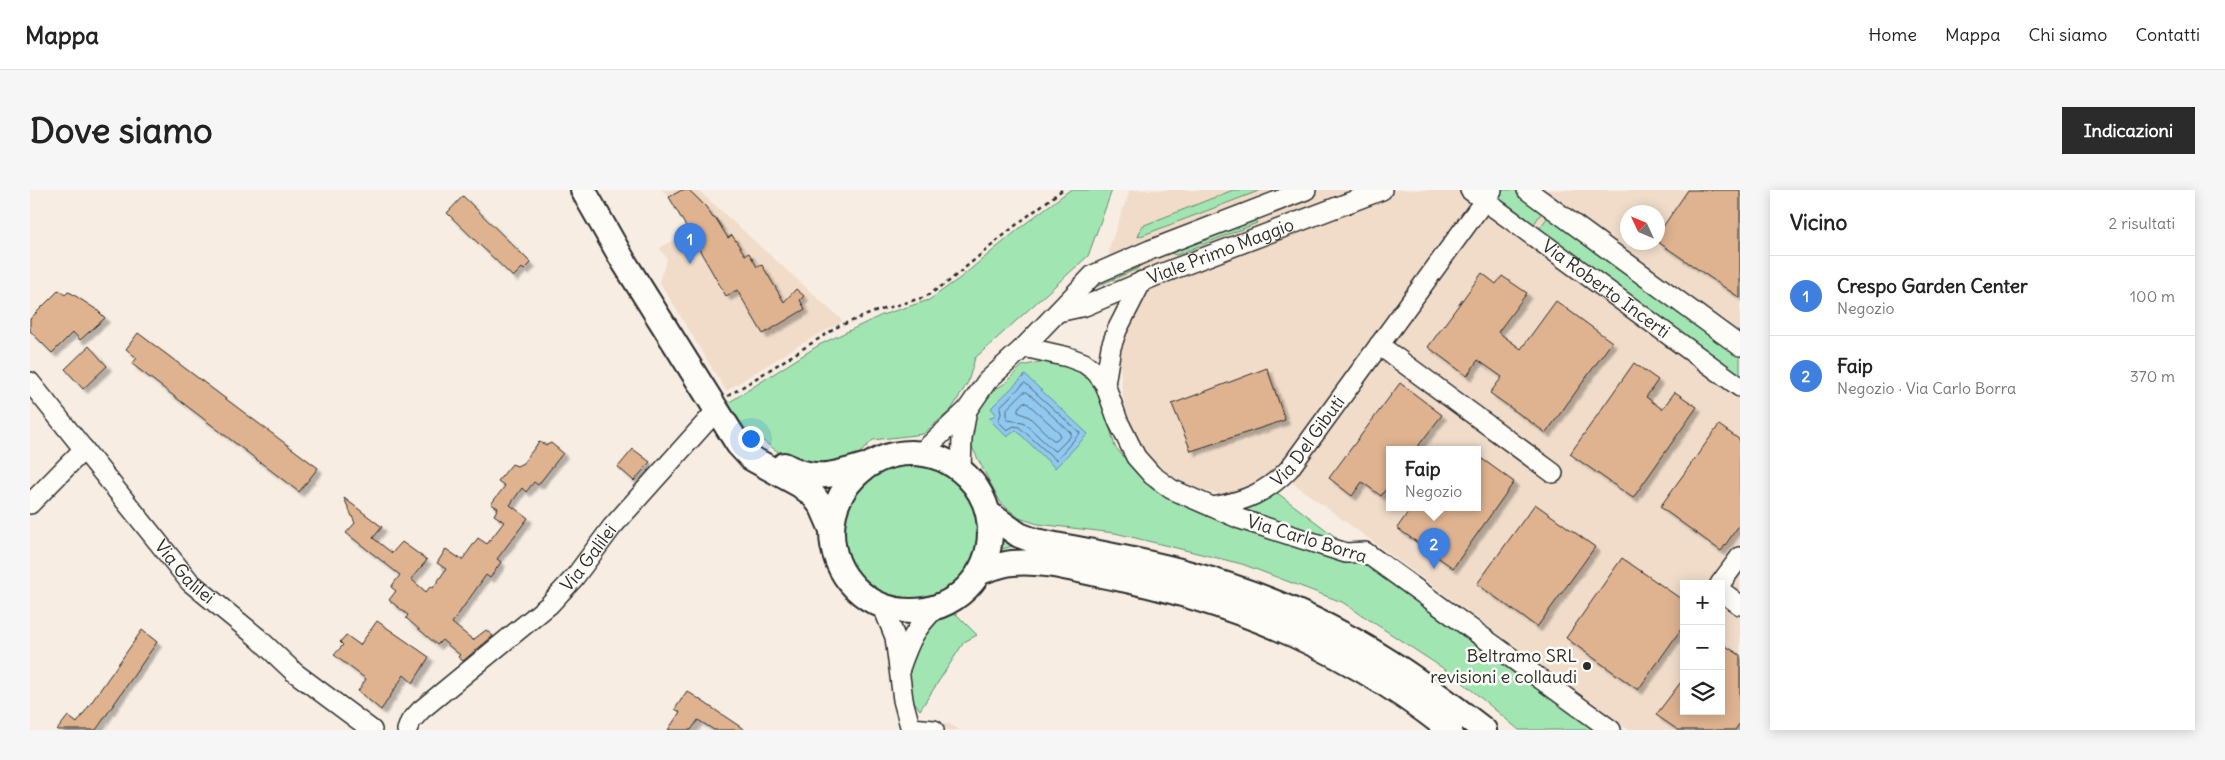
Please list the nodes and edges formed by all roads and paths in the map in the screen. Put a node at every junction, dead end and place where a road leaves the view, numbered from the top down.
1 (583, 190) edge
2 (595, 190) edge
3 (1062, 190) edge
4 (1306, 190) edge
5 (1382, 190) edge
6 (1527, 190) edge
7 (1482, 194) edge
8 (1150, 250) junction
9 (1150, 278) junction
10 (1058, 312) junction
11 (1379, 345) junction
12 (1740, 346) edge
13 (1024, 347) junction
14 (30, 382) edge
15 (1105, 384) junction
16 (1740, 387) edge
17 (718, 406) junction
18 (967, 410) junction
19 (84, 450) junction
20 (921, 453) junction
21 (871, 464) junction
22 (961, 470) junction
23 (1553, 473) dead end
24 (30, 504) edge
25 (1213, 507) junction
26 (988, 513) junction
27 (832, 530) junction
28 (1740, 557) edge
29 (979, 572) junction
30 (1723, 580) edge
31 (1725, 595) edge
32 (882, 605) junction
33 (1740, 605) edge
34 (936, 607) junction
35 (900, 669) junction
36 (911, 729) edge
37 (372, 730) edge
38 (407, 730) edge
39 (934, 730) edge
40 (1450, 730) edge
41 (1484, 730) edge
42 (1611, 730) edge

1 - 17 main road
2 - 17 main road
3 - 17 path
4 - 8 street, Viale Primo Maggio
5 - 9 street, Viale Primo Maggio
6 - 12 street, Via Roberto Incerti
7 - 11 street, Via Del Gibuti
7 - 16 street, Via Roberto Incerti
8 - 9 street
8 - 10 street, Viale Primo Maggio
9 - 10 street, Viale Primo Maggio
9 - 15 street, Via Carlo Borra
10 - 13 street, Viale Primo Maggio
11 - 23 street
11 - 25 street, Via Del Gibuti
13 - 15 street, Via Carlo Borra
13 - 18 street, Viale Primo Maggio
14 - 19 street, Via Galilei
15 - 25 street, Via Carlo Borra
17 - 21 main road
17 - 27 main road
17 - 38 street, Via Galilei
18 - 20 street
18 - 22 street
19 - 24 street
19 - 37 street, Via Galilei
20 - 21 main road
20 - 22 main road
21 - 27 main road
22 - 26 main road
25 - 42 street, Via Carlo Borra
26 - 29 main road
26 - 41 main road
27 - 32 main road
28 - 30 street
29 - 34 main road
29 - 40 main road
31 - 33 street
32 - 34 main road
32 - 35 street
34 - 35 street
35 - 36 street
36 - 39 street

